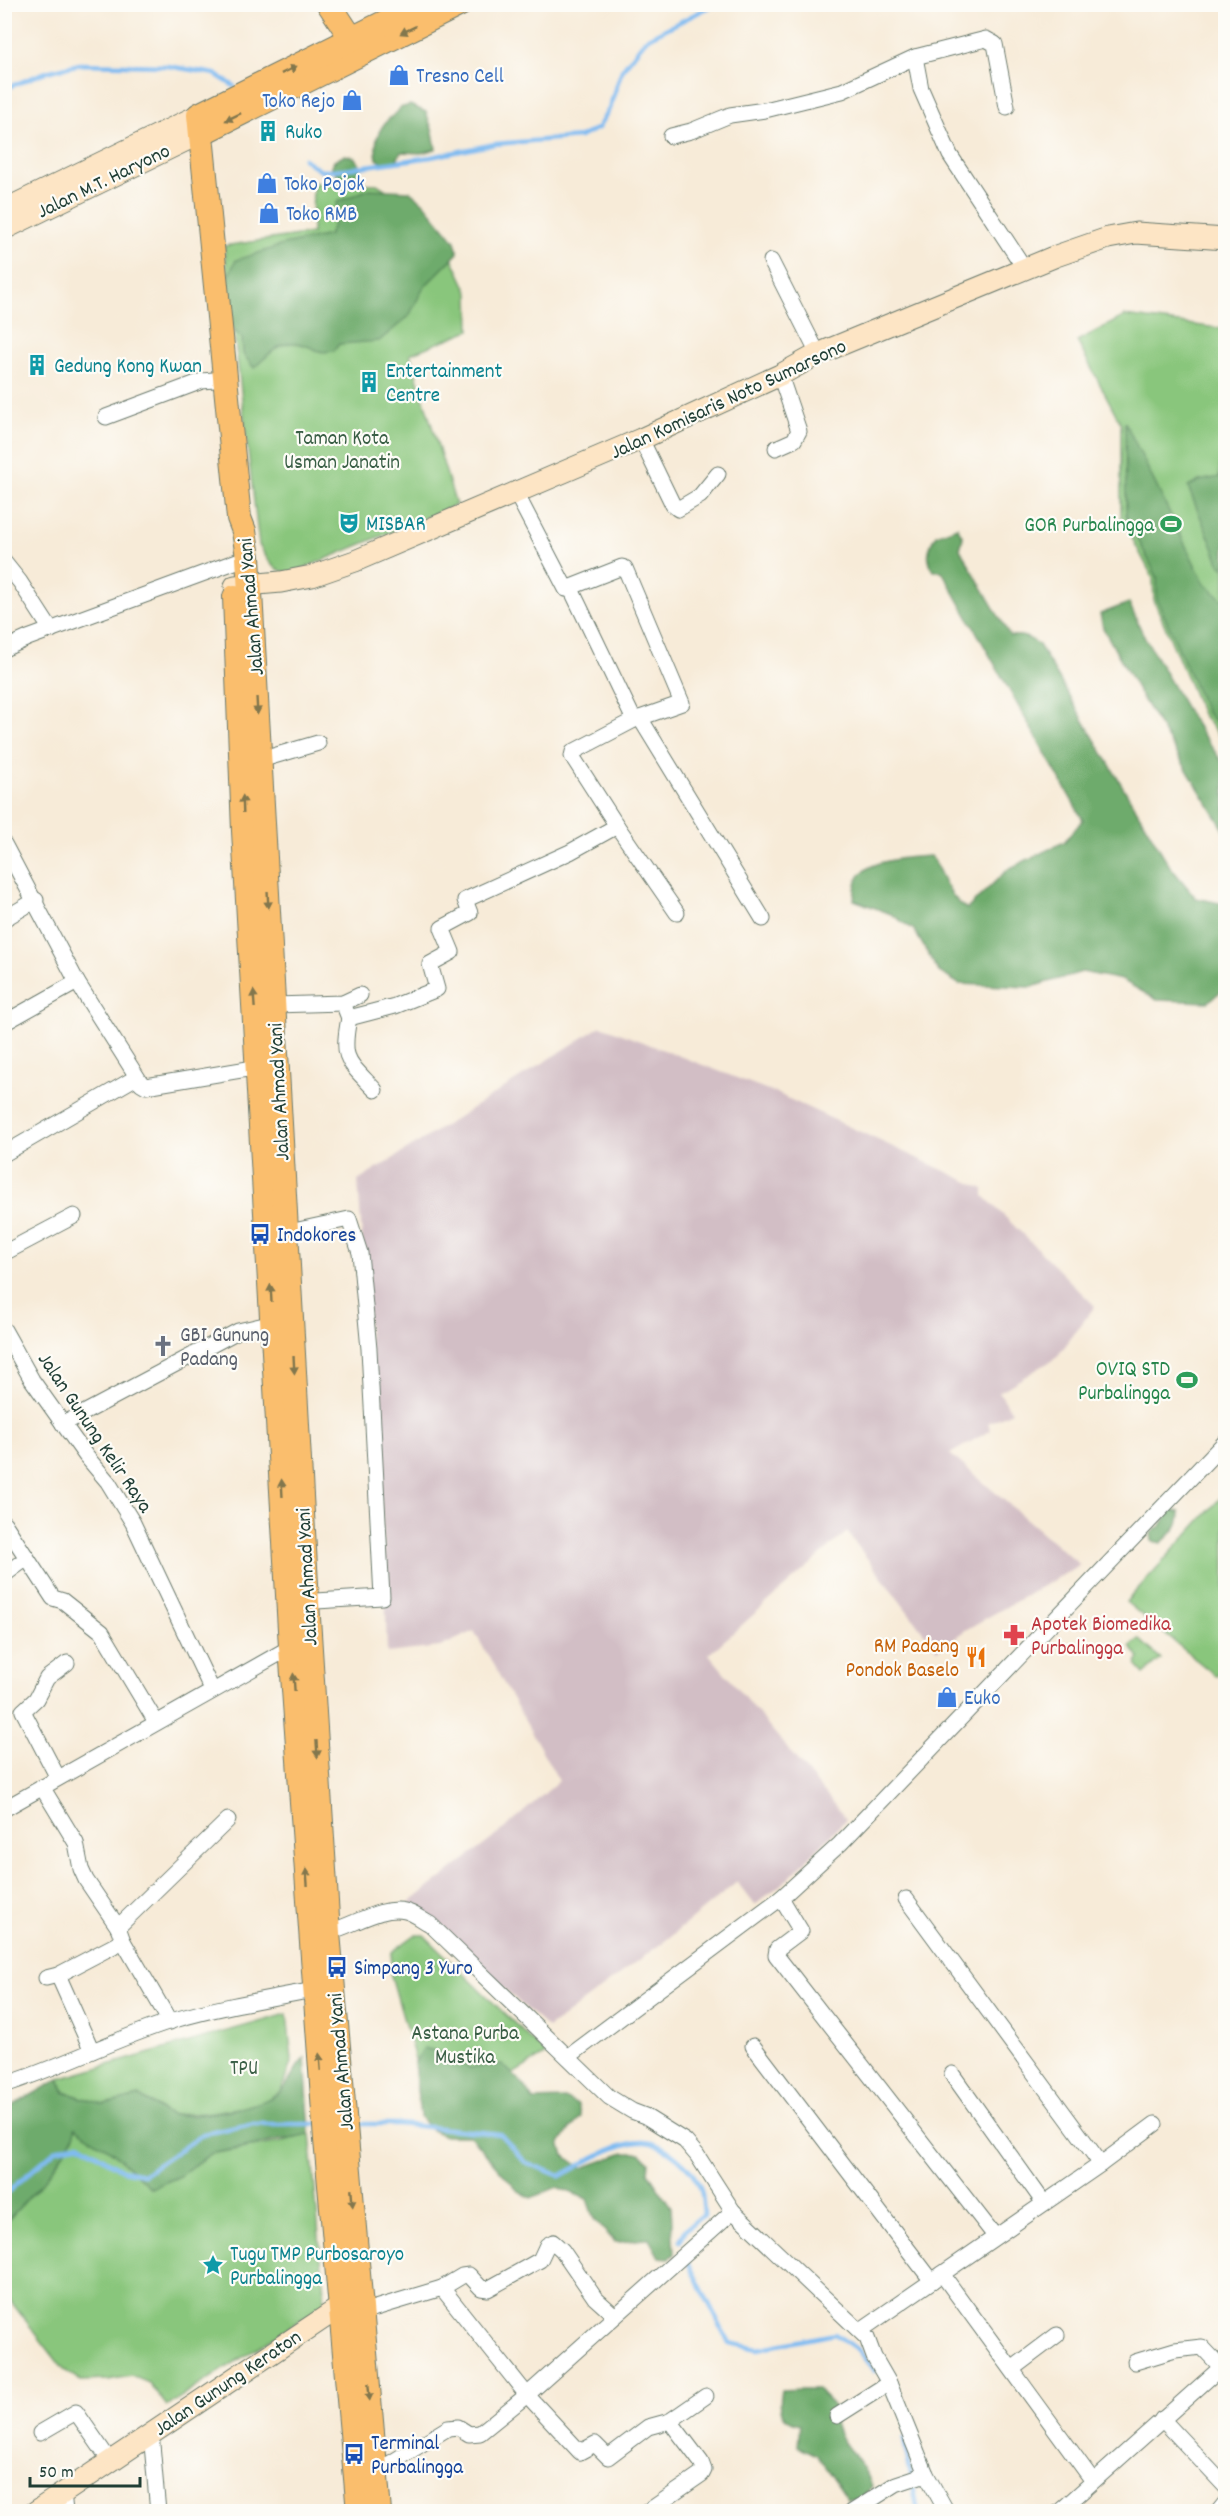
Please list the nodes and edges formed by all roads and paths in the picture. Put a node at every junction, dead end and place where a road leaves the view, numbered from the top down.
1 (329, 4) edge
2 (422, 4) edge
3 (460, 4) edge
4 (356, 46) junction
5 (915, 57) junction
6 (1006, 107) dead end
7 (200, 124) junction
8 (671, 136) dead end
9 (4, 210) edge
10 (4, 229) edge
11 (1226, 239) edge
12 (771, 261) dead end
13 (1025, 269) junction
14 (818, 354) junction
15 (780, 375) junction
16 (225, 379) junction
17 (106, 417) dead end
18 (641, 439) junction
19 (776, 448) dead end
20 (718, 474) dead end
21 (516, 493) junction
22 (242, 559) junction
23 (4, 562) edge
24 (242, 585) junction
25 (571, 589) junction
26 (51, 630) junction
27 (4, 650) edge
28 (637, 719) junction
29 (318, 743) dead end
30 (260, 760) junction
31 (617, 826) junction
32 (4, 844) edge
33 (36, 900) junction
34 (677, 913) dead end
35 (4, 919) edge
36 (763, 919) dead end
37 (77, 982) junction
38 (360, 995) dead end
39 (344, 1003) junction
40 (274, 1005) junction
41 (349, 1018) junction
42 (4, 1023) edge
43 (268, 1066) junction
44 (135, 1078) junction
45 (375, 1090) dead end
46 (4, 1154) edge
47 (74, 1216) dead end
48 (276, 1220) junction
49 (4, 1253) edge
50 (282, 1322) junction
51 (5, 1330) edge
52 (63, 1424) junction
53 (1226, 1441) edge
54 (4, 1523) edge
55 (27, 1558) junction
56 (4, 1575) edge
57 (298, 1602) junction
58 (291, 1647) junction
59 (67, 1663) dead end
60 (212, 1690) junction
61 (156, 1722) junction
62 (58, 1778) junction
63 (42, 1787) junction
64 (4, 1809) edge
65 (228, 1820) dead end
66 (781, 1898) junction
67 (906, 1899) dead end
68 (121, 1934) junction
69 (320, 1934) junction
70 (314, 1990) junction
71 (170, 2022) junction
72 (753, 2046) dead end
73 (92, 2051) junction
74 (568, 2058) junction
75 (952, 2074) dead end
76 (4, 2085) edge
77 (1155, 2124) dead end
78 (335, 2129) junction
79 (1101, 2164) junction
80 (1044, 2203) junction
81 (733, 2211) junction
82 (995, 2236) junction
83 (937, 2278) junction
84 (442, 2288) junction
85 (354, 2304) junction
86 (615, 2316) junction
87 (861, 2330) junction
88 (1057, 2335) dead end
89 (1135, 2362) dead end
90 (1223, 2365) edge
91 (1012, 2369) junction
92 (884, 2386) junction
93 (527, 2395) junction
94 (706, 2396) dead end
95 (837, 2416) dead end
96 (1162, 2419) junction
97 (670, 2421) junction
98 (40, 2433) dead end
99 (151, 2433) junction
100 (110, 2461) junction
101 (376, 2472) junction
102 (922, 2475) junction
103 (1093, 2481) junction
104 (1226, 2487) edge
105 (64, 2502) edge
106 (1226, 2502) edge
107 (34, 2511) edge
108 (158, 2511) edge
109 (359, 2511) edge
110 (379, 2511) edge
111 (647, 2511) edge
112 (852, 2511) edge
113 (947, 2511) edge
114 (1060, 2511) edge
115 (1218, 2511) edge

1 - 4 main road
2 - 4 main road
3 -> 4 main road
4 - 7 main road
5 - 6 street
5 - 8 street
5 - 13 street
7 - 9 street, Jalan M.T. Haryono
7 - 10 street, Jalan M.T. Haryono
7 - 16 main road, Jalan Ahmad Yani
11 - 13 street, Jalan Komisaris Noto Sumarsono
12 - 14 street
13 - 14 street, Jalan Komisaris Noto Sumarsono
14 - 15 street, Jalan Komisaris Noto Sumarsono
15 - 18 street, Jalan Komisaris Noto Sumarsono
15 - 19 street
16 - 17 street
16 - 22 main road, Jalan Ahmad Yani
18 - 20 street
18 - 21 street, Jalan Komisaris Noto Sumarsono
21 - 24 street, Jalan Komisaris Noto Sumarsono
21 - 25 street
22 - 24 main road, Jalan Ahmad Yani
22 - 26 street
23 - 26 street
24 -> 30 main road, Jalan Ahmad Yani
43 -> 24 main road, Jalan Ahmad Yani
25 - 28 street
25 - 28 street
26 - 27 street
28 - 31 street
28 - 36 street
29 - 30 street
30 -> 40 main road, Jalan Ahmad Yani
31 - 34 street
31 - 41 street
32 - 33 street
33 - 35 street
33 - 37 street
37 - 42 street
37 - 44 street
38 - 39 street
39 - 40 street
39 - 41 street
40 - 43 main road, Jalan Ahmad Yani
41 - 45 street
43 - 44 street
43 - 48 main road, Jalan Ahmad Yani
44 - 46 street
47 - 49 street
48 - 50 main road, Jalan Ahmad Yani
48 - 57 street
50 - 52 street
50 - 57 main road, Jalan Ahmad Yani
51 - 52 street, Jalan Gunung Kelir Raya
52 - 60 street, Jalan Gunung Kelir Raya
53 - 66 street
54 - 55 street
55 - 56 street
55 - 61 street
57 - 58 main road, Jalan Ahmad Yani
57 -> 69 main road, Jalan Ahmad Yani
58 - 60 street
69 -> 58 main road, Jalan Ahmad Yani
59 - 62 street
60 - 61 street
61 - 62 street
62 - 63 street
63 - 64 street
63 - 68 street
65 - 68 street
66 - 74 street
66 - 82 street
67 - 79 street
68 - 71 street
68 - 73 street
69 - 70 main road, Jalan Ahmad Yani
69 - 74 street
69 - 78 main road, Jalan Ahmad Yani
70 - 71 street
78 -> 70 main road, Jalan Ahmad Yani
71 - 73 street
72 - 83 street
73 - 76 street
74 - 81 street
75 - 80 street
77 - 79 street
78 - 85 main road, Jalan Ahmad Yani
79 - 80 street
80 - 82 street
81 - 86 street
81 - 87 street
82 - 83 street
83 - 87 street
83 - 91 street
84 - 85 street
84 - 86 street
84 - 93 street
85 - 99 street, Jalan Gunung Keraton
85 -> 101 main road, Jalan Ahmad Yani
85 - 109 main road, Jalan Ahmad Yani
86 - 93 street
87 - 92 street
88 - 91 street
89 - 90 street
90 - 96 street
91 - 103 street
92 - 95 street
92 - 102 street
93 - 97 street
93 - 101 street
94 - 97 street
96 - 103 street
96 - 104 street
97 - 111 street
98 - 100 street
99 - 100 street, Jalan Gunung Keraton
99 - 108 street
100 - 105 street, Jalan Gunung Keraton
101 - 110 main road, Jalan Ahmad Yani
102 - 112 street
102 - 113 street
103 - 114 street
105 - 107 street, Jalan Gunung Keraton
106 - 115 street

